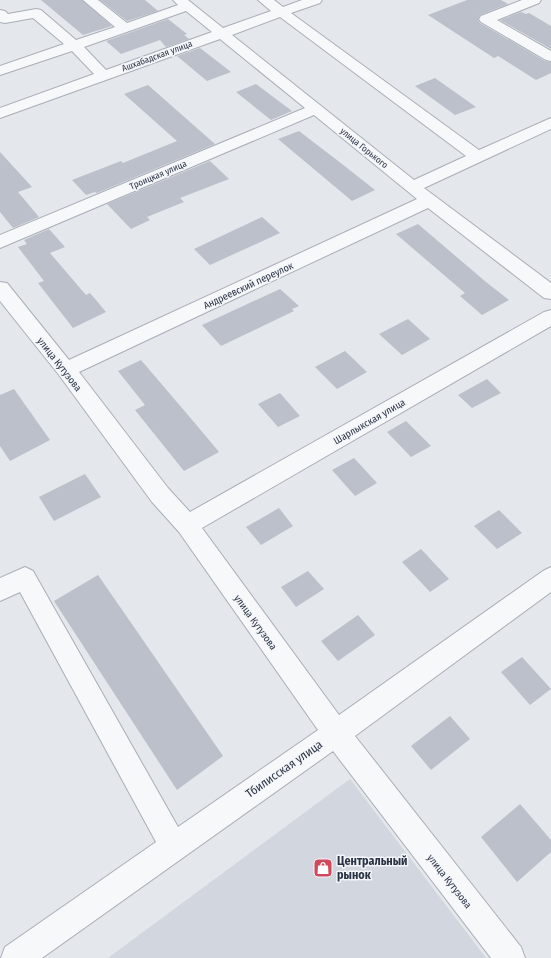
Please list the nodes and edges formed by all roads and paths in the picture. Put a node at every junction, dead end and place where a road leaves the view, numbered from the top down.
1 (90, 0) edge
2 (265, 0) edge
3 (315, 0) edge
4 (534, 0) edge
5 (184, 3) edge
6 (282, 12) junction
7 (2, 18) edge
8 (125, 28) junction
9 (223, 33) junction
10 (74, 45) junction
11 (551, 58) edge
12 (0, 71) edge
13 (104, 76) junction
14 (316, 109) junction
15 (0, 113) edge
16 (551, 123) edge
17 (478, 157) junction
18 (412, 187) junction
19 (430, 200) junction
20 (0, 242) edge
21 (0, 288) edge
22 (551, 293) edge
23 (551, 317) edge
24 (66, 370) junction
25 (187, 525) junction
26 (551, 578) edge
27 (0, 590) edge
28 (336, 733) junction
29 (174, 846) junction
30 (16, 958) edge
31 (510, 958) edge

1 - 8 street
2 - 6 street
3 - 6 street, Ашхабадская улица
4 - 11 street
5 - 8 street
5 - 9 street, улица Горького
6 - 9 street, Ашхабадская улица
6 - 17 street
7 - 10 street
8 - 10 street
9 - 13 street, Ашхабадская улица
9 - 14 street, улица Горького
10 - 12 street
10 - 13 street
13 - 15 street, Ашхабадская улица
14 - 18 street, улица Горького
14 - 20 street, Троицкая улица
16 - 17 street
17 - 18 street
18 - 19 street, улица Горького
19 - 22 street, улица Горького
19 - 24 street, Андреевский переулок
21 - 24 street, улица Кутузова
23 - 25 street, Шарлыкская улица
24 - 25 street, улица Кутузова
25 - 28 street, улица Кутузова
26 - 28 street, Тбилисская улица
27 - 29 street
28 - 29 street, Тбилисская улица
28 - 31 street, улица Кутузова
29 - 30 street, Тбилисская улица

